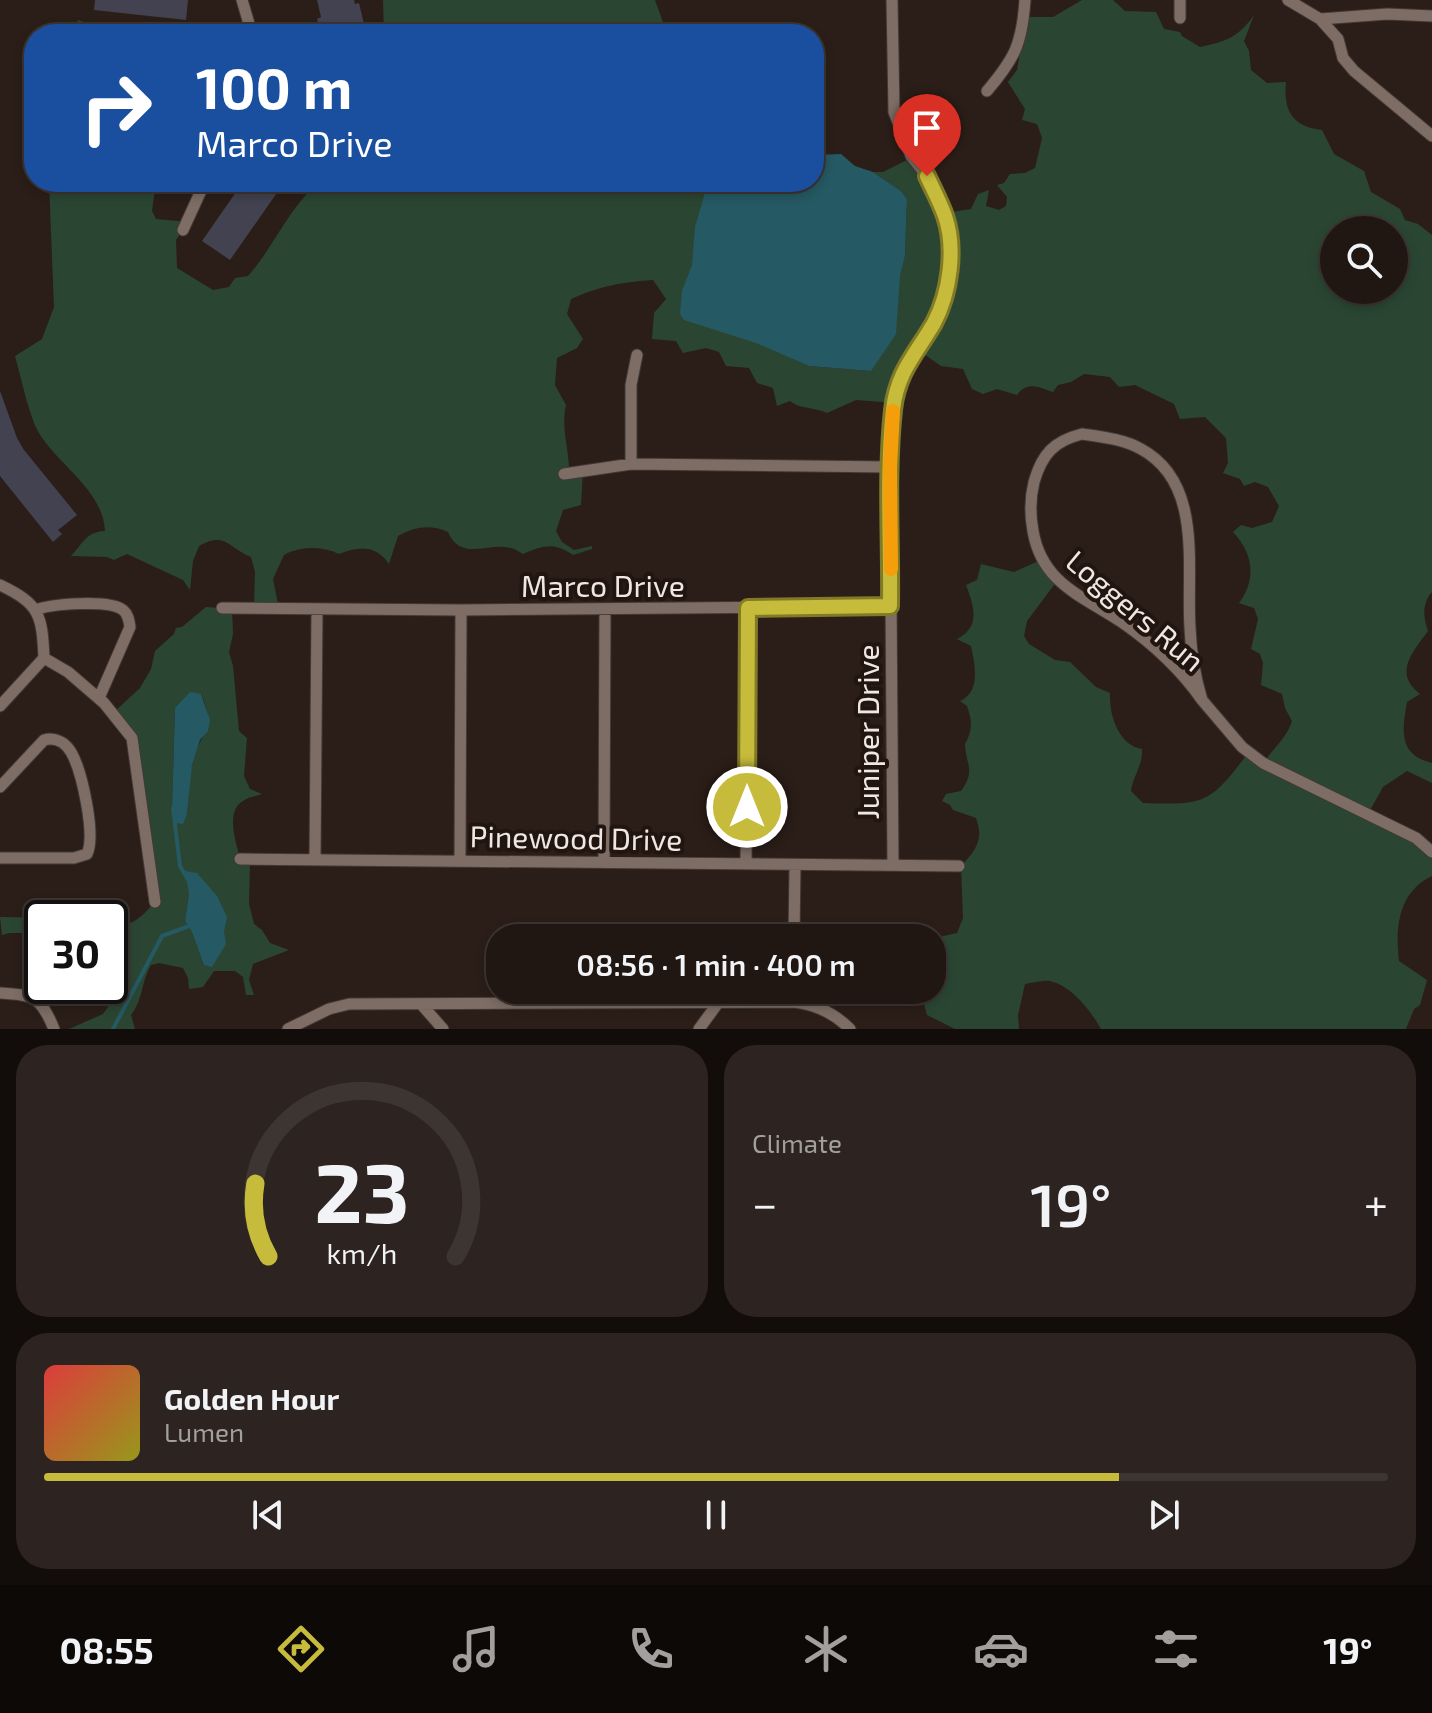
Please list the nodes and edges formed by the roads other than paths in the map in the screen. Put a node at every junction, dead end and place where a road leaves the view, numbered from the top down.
1 (242, 0) edge
2 (892, 0) edge
3 (1025, 0) edge
4 (1180, 0) edge
5 (1288, 0) edge
6 (1432, 16) edge
7 (1180, 18) dead end
8 (1320, 19) junction
9 (249, 24) edge
10 (987, 91) dead end
11 (1432, 136) edge
12 (200, 192) edge
13 (183, 230) dead end
14 (637, 355) dead end
15 (631, 464) junction
16 (890, 467) junction
17 (564, 474) dead end
18 (0, 585) edge
19 (890, 606) junction
20 (222, 608) dead end
21 (748, 608) junction
22 (605, 609) junction
23 (35, 610) junction
24 (317, 610) junction
25 (461, 610) junction
26 (44, 658) junction
27 (99, 698) junction
28 (1202, 700) junction
29 (0, 706) edge
30 (0, 787) edge
31 (1432, 852) edge
32 (0, 858) edge
33 (240, 859) dead end
34 (315, 859) junction
35 (460, 860) junction
36 (604, 861) junction
37 (746, 863) junction
38 (795, 865) junction
39 (893, 865) junction
40 (959, 866) dead end
41 (155, 902) dead end
42 (794, 924) edge
43 (0, 993) edge
44 (421, 1004) junction
45 (486, 1004) edge
46 (717, 1004) edge
47 (810, 1004) edge
48 (54, 1029) edge
49 (288, 1029) edge
50 (443, 1029) edge
51 (699, 1029) edge
52 (850, 1029) edge

1 - 9 street
2 - 16 street, Juniper Drive
3 - 10 street
4 - 7 street
5 - 8 street
6 - 8 street
8 - 11 street
12 - 13 street
14 - 15 street
15 - 16 street
15 - 17 street
16 - 19 street, Juniper Drive
18 - 23 street
19 - 21 street, Marco Drive
19 - 39 street, Juniper Drive
20 - 24 street, Marco Drive
21 - 22 street, Marco Drive
21 - 37 street
22 - 25 street, Marco Drive
22 - 36 street
23 - 26 street
23 - 27 street
24 - 25 street, Marco Drive
24 - 34 street
25 - 35 street
26 - 27 street
26 - 29 street
27 - 41 street
28 - 28 street, Loggers Run
28 - 31 street, Loggers Run
30 - 32 street
33 - 34 street, Pinewood Drive
34 - 35 street, Pinewood Drive
35 - 36 street, Pinewood Drive
36 - 37 street, Pinewood Drive
37 - 38 street, Pinewood Drive
38 - 39 street, Pinewood Drive
38 - 42 street
39 - 40 street, Pinewood Drive
43 - 48 street
44 - 45 street
44 - 49 street
44 - 50 street
46 - 51 street
47 - 52 street

